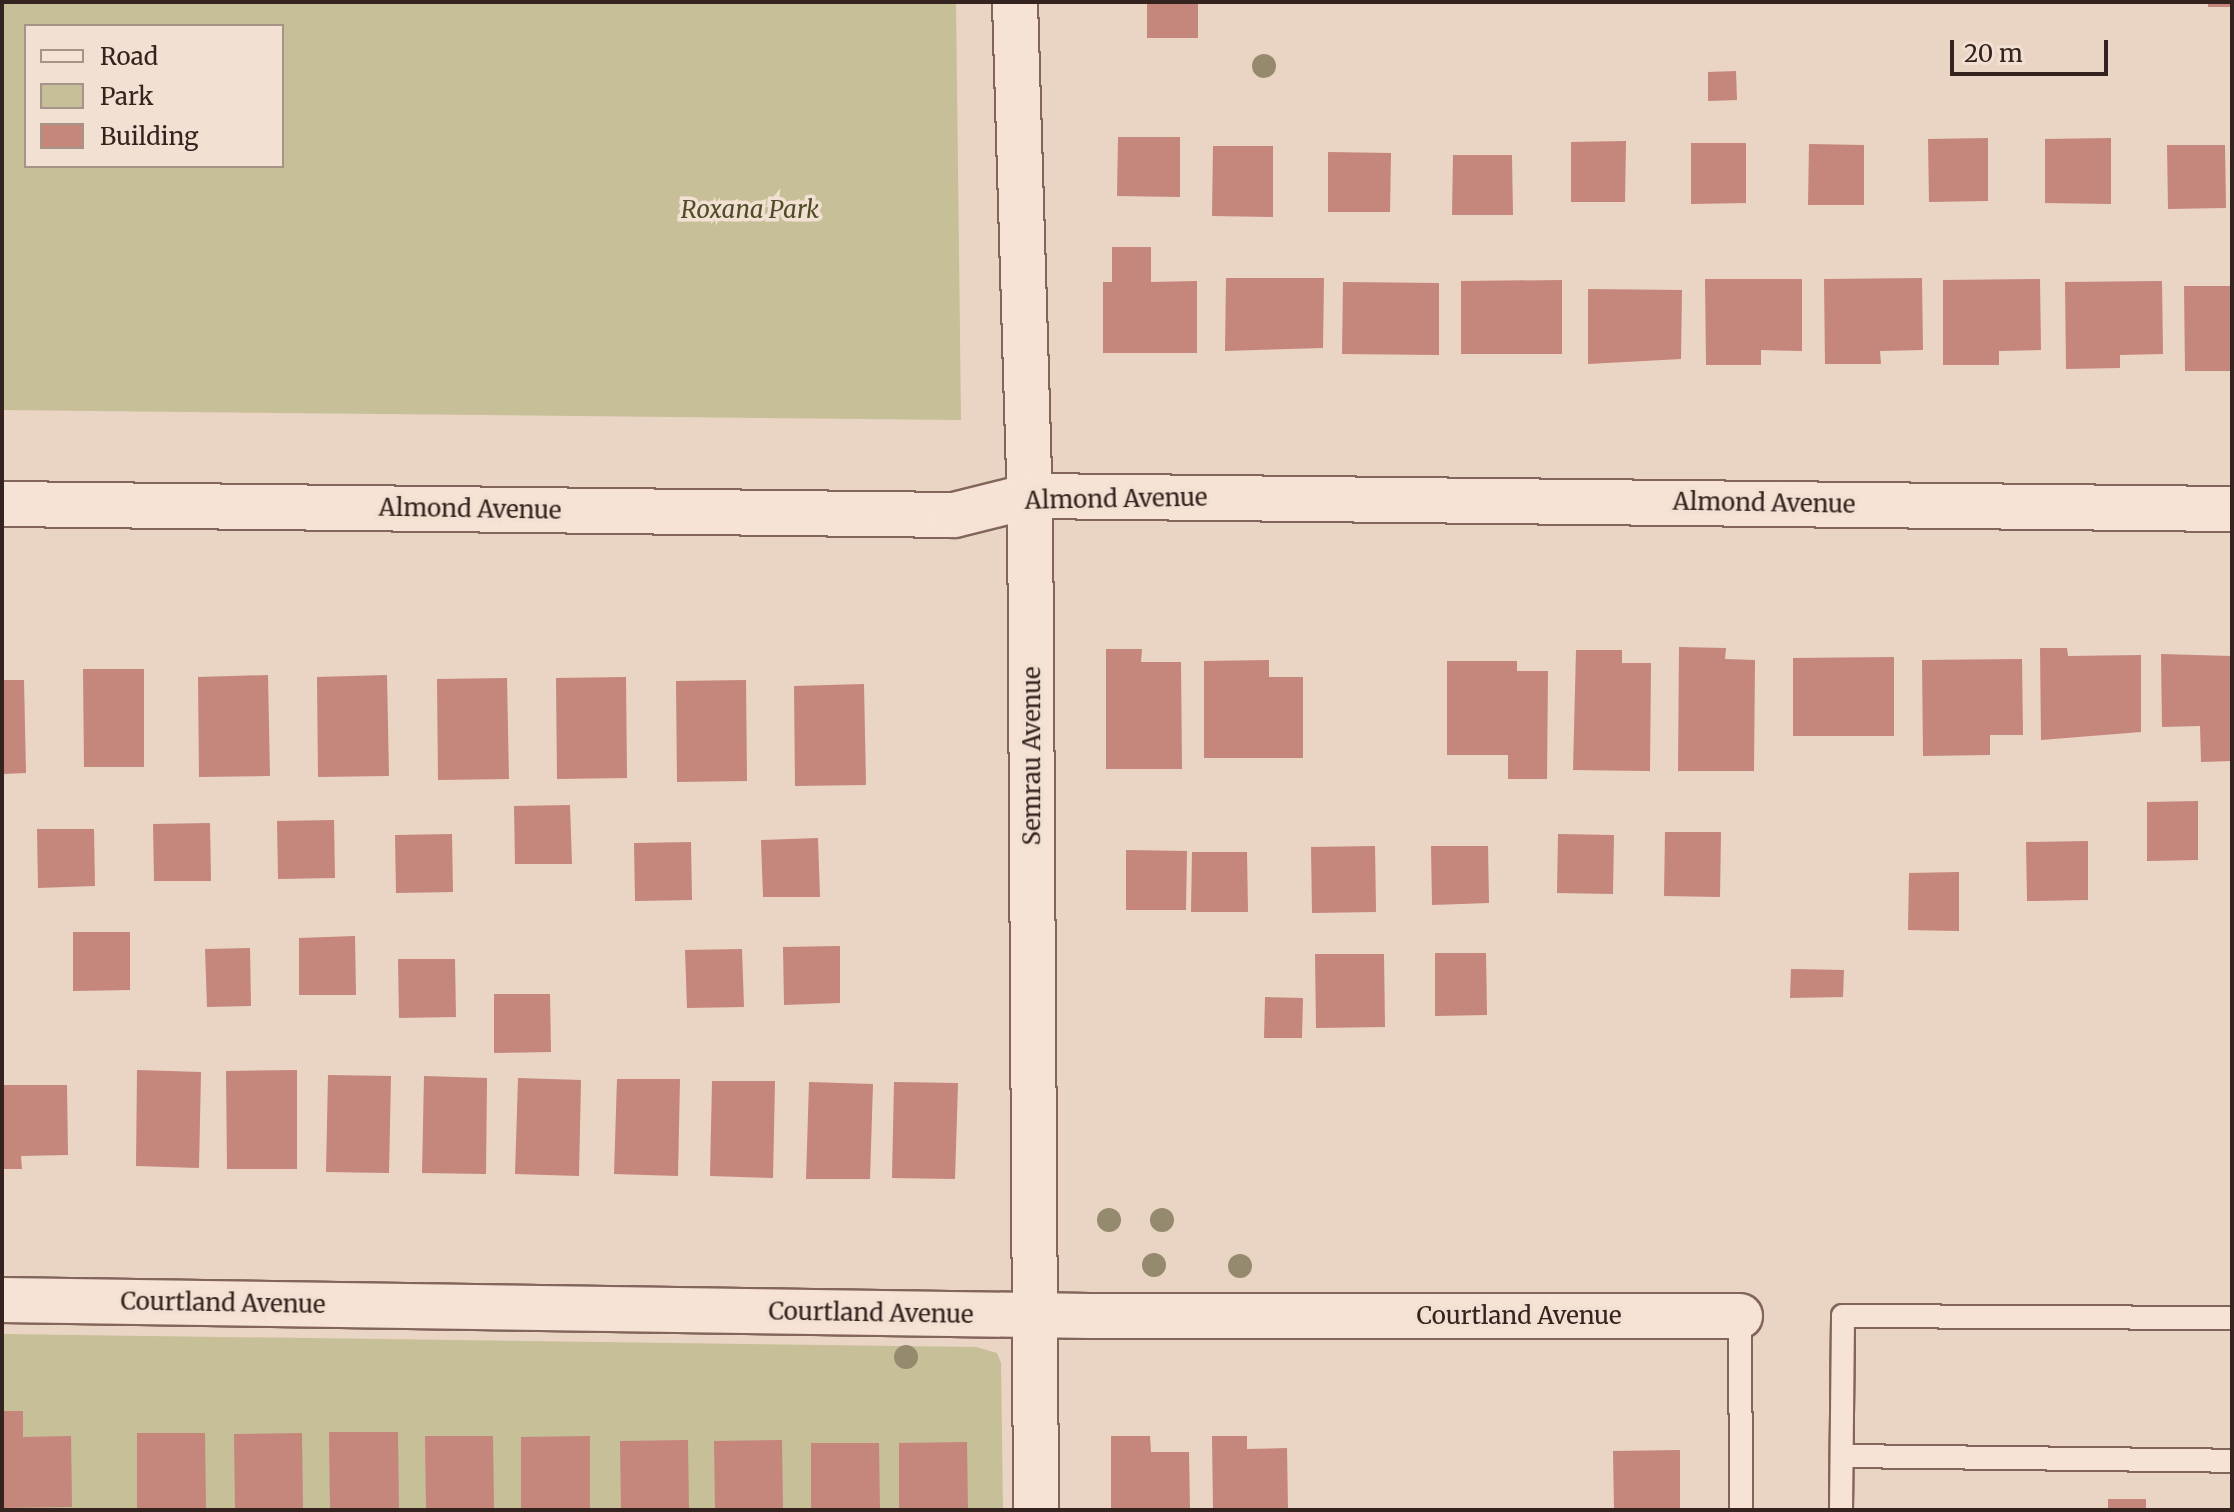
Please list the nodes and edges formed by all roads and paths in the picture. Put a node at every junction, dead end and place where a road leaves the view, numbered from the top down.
1 (1015, 2) edge
2 (1030, 496) junction
3 (2, 504) edge
4 (2232, 509) edge
5 (2, 1300) edge
6 (1035, 1315) junction
7 (1740, 1316) joint
8 (2232, 1318) edge
9 (1842, 1456) junction
10 (2232, 1461) edge
11 (1036, 1510) edge
12 (1741, 1510) edge
13 (1841, 1510) edge

1 - 2 street, Semrau Avenue
2 - 3 street, Almond Avenue
2 - 4 street, Almond Avenue
2 - 6 street, Semrau Avenue
5 - 6 street, Courtland Avenue
6 - 7 street, Courtland Avenue
6 - 11 street, Semrau Avenue
7 - 12 lane
8 - 9 lane
9 - 10 lane
9 - 13 lane

